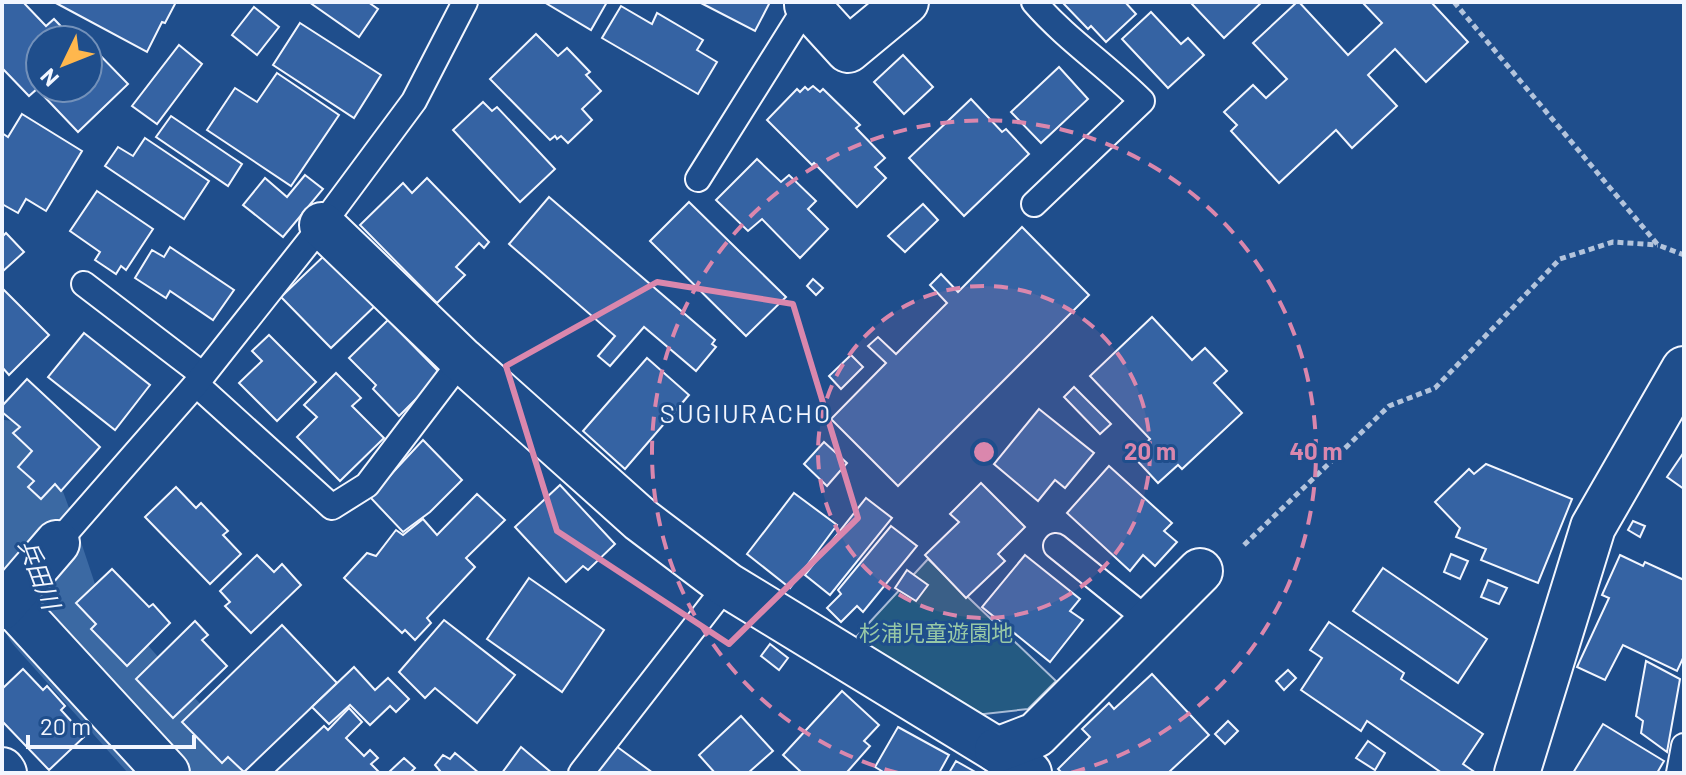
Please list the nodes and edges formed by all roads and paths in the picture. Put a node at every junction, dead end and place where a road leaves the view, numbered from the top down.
1 (465, 2) edge
2 (906, 2) edge
3 (1034, 2) edge
4 (1454, 2) edge
5 (805, 3) edge
6 (698, 179) dead end
7 (1034, 204) dead end
8 (322, 225) junction
9 (1658, 245) junction
10 (1684, 255) edge
11 (84, 284) dead end
12 (462, 360) junction
13 (1684, 369) edge
14 (199, 379) junction
15 (57, 543) joint
16 (1056, 546) dead end
17 (1200, 571) joint
18 (727, 585) junction
19 (11, 597) edge
20 (1149, 621) junction
21 (1684, 746) edge
22 (1013, 765) edge
23 (167, 773) edge
24 (581, 773) edge
25 (1517, 773) edge
26 (1679, 773) edge

1 - 8 lane
2 - 5 street
3 - 7 lane
4 - 9 path
5 - 6 lane
8 - 12 street
8 - 14 lane
9 - 10 path
9 - 17 path
11 - 14 lane
12 - 14 lane
12 - 18 street
13 - 25 street
14 - 15 lane
15 - 19 street
16 - 20 lane
17 - 20 street
18 - 22 street
18 - 24 lane
19 - 23 street
20 - 22 street
21 - 26 lane

